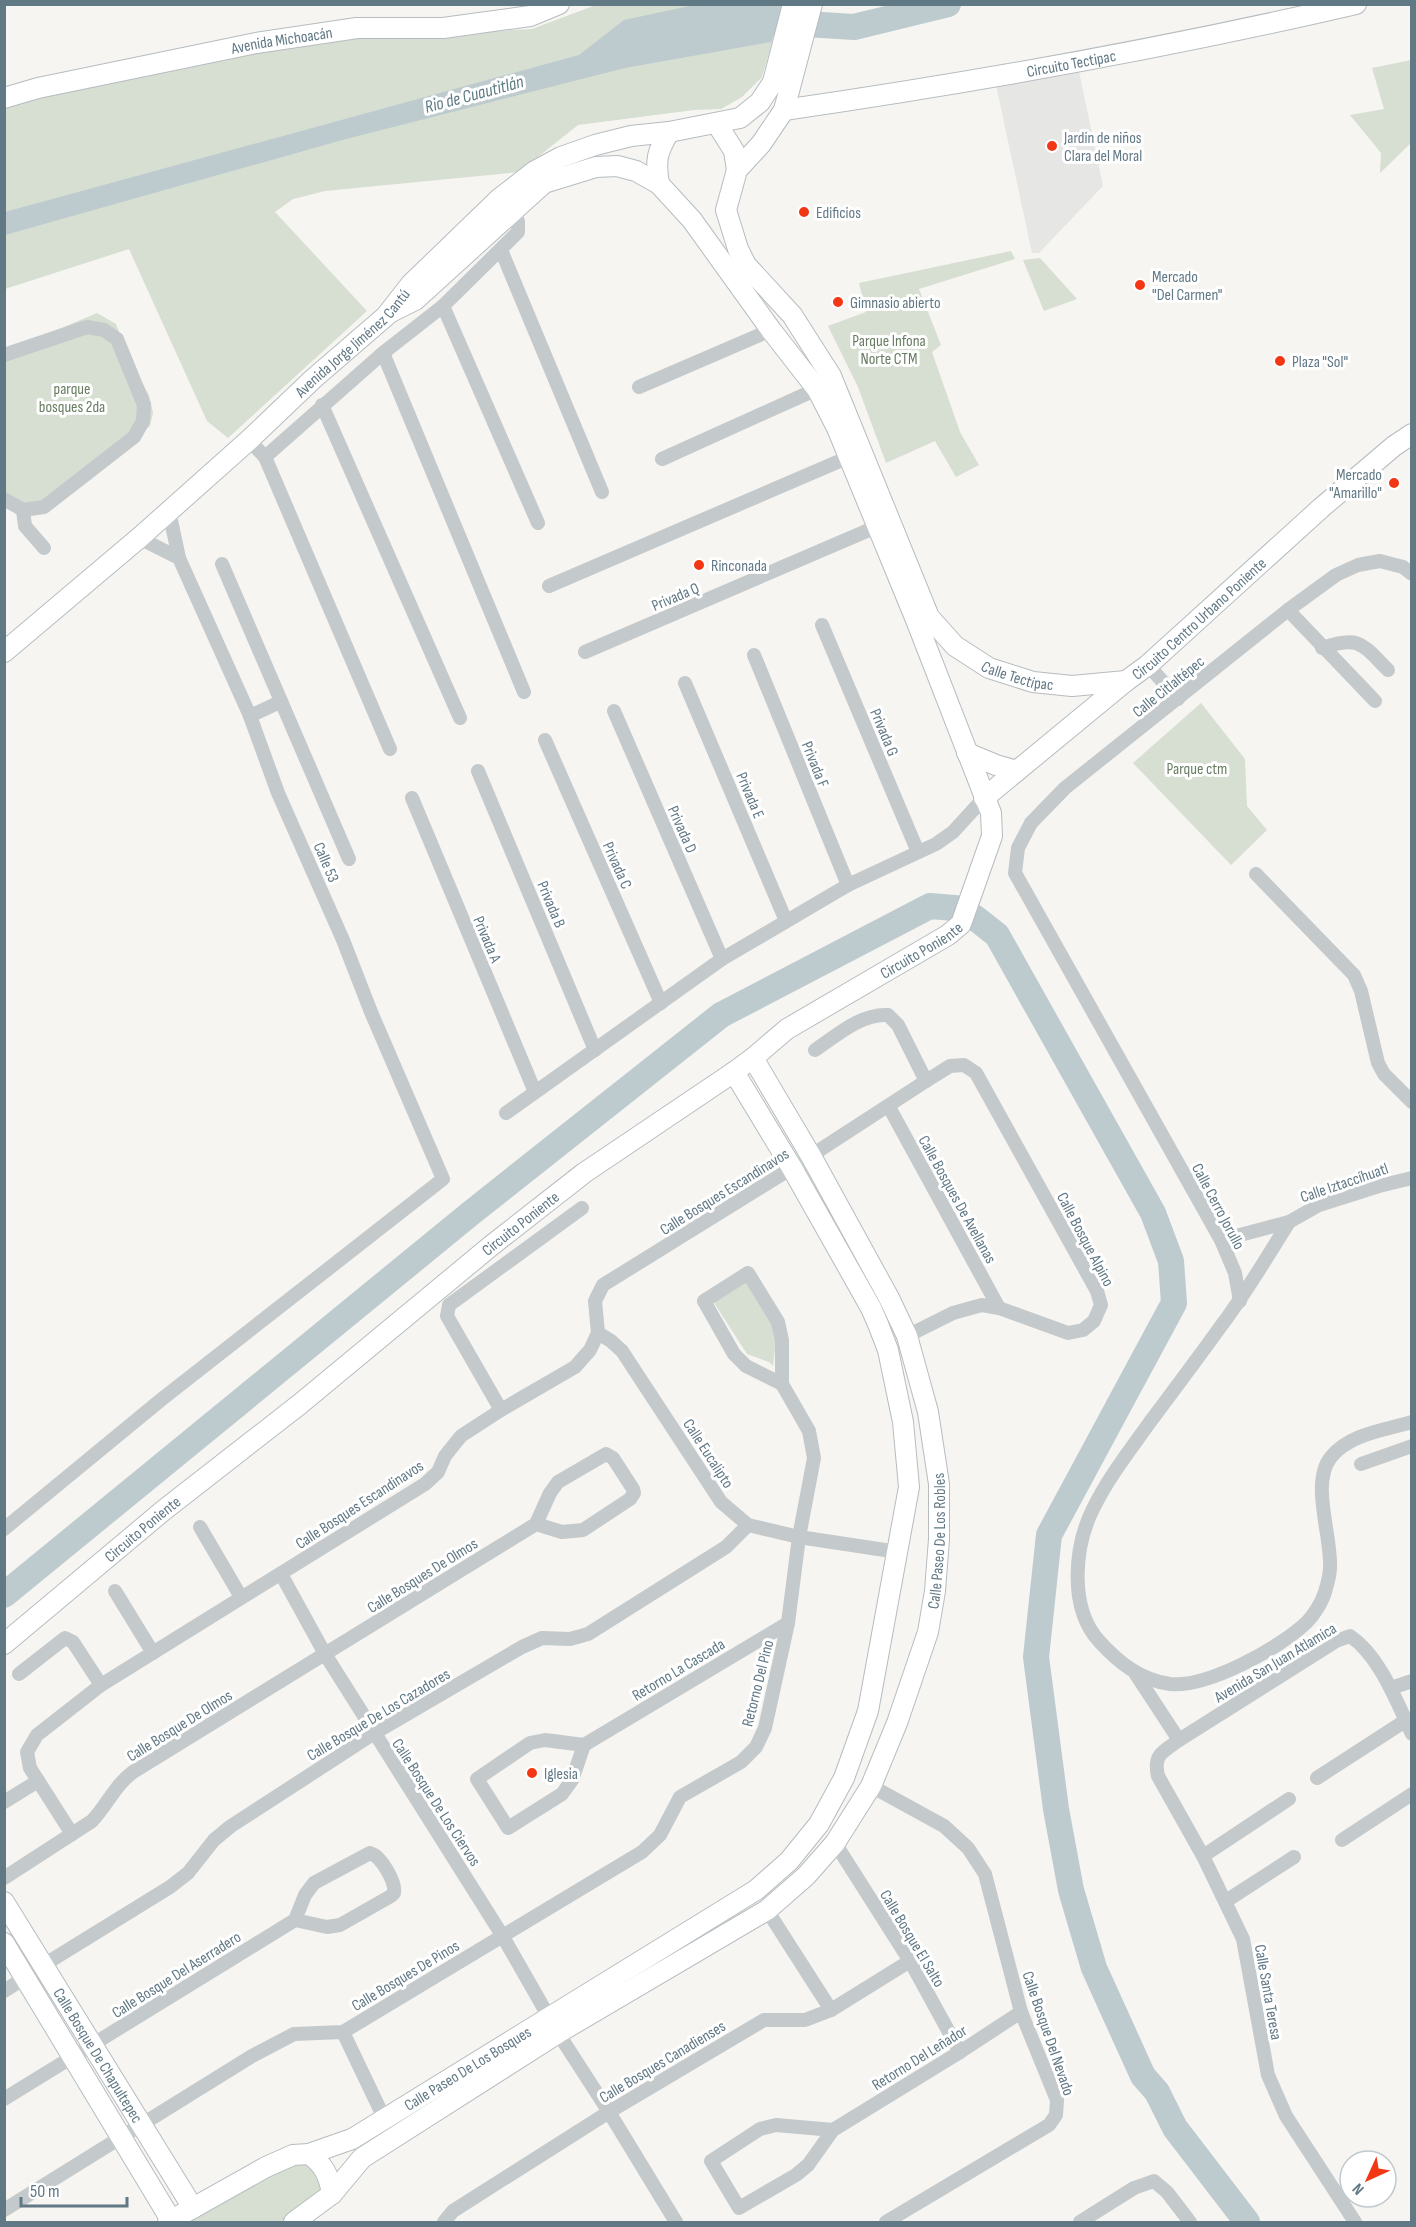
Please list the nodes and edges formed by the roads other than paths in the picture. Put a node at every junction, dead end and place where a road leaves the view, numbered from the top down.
1 (559, 4) edge
2 (1356, 4) edge
3 (802, 6) edge
4 (791, 47) junction
5 (4, 98) edge
6 (784, 110) junction
7 (717, 124) junction
8 (669, 132) junction
9 (737, 170) junction
10 (659, 184) junction
11 (726, 210) junction
12 (510, 212) junction
13 (692, 220) junction
14 (501, 250) junction
15 (443, 306) junction
16 (389, 314) junction
17 (771, 330) junction
18 (383, 353) junction
19 (4, 355) edge
20 (639, 387) dead end
21 (817, 389) junction
22 (322, 405) junction
23 (1412, 434) edge
24 (249, 440) junction
25 (265, 457) junction
26 (849, 457) junction
27 (662, 459) dead end
28 (602, 492) dead end
29 (4, 499) edge
30 (23, 510) junction
31 (169, 511) junction
32 (538, 523) dead end
33 (876, 526) junction
34 (139, 538) junction
35 (44, 548) dead end
36 (179, 558) junction
37 (222, 564) dead end
38 (1412, 574) edge
39 (549, 586) dead end
40 (1288, 610) junction
41 (822, 625) dead end
42 (1322, 648) junction
43 (4, 652) edge
44 (585, 652) dead end
45 (754, 655) dead end
46 (1148, 665) junction
47 (1388, 670) dead end
48 (1126, 681) junction
49 (685, 683) dead end
50 (524, 692) dead end
51 (1178, 699) junction
52 (1375, 701) dead end
53 (280, 702) junction
54 (614, 711) dead end
55 (250, 716) junction
56 (460, 718) dead end
57 (545, 740) dead end
58 (390, 749) dead end
59 (967, 753) junction
60 (478, 771) dead end
61 (1017, 771) junction
62 (412, 798) dead end
63 (984, 798) junction
64 (918, 852) junction
65 (349, 859) dead end
66 (1016, 873) joint
67 (1256, 874) dead end
68 (848, 885) junction
69 (786, 921) junction
70 (722, 959) junction
71 (661, 1003) junction
72 (595, 1050) junction
73 (815, 1050) dead end
74 (753, 1058) junction
75 (964, 1065) joint
76 (734, 1072) junction
77 (926, 1081) junction
78 (535, 1092) junction
79 (1412, 1102) edge
80 (889, 1107) junction
81 (506, 1113) dead end
82 (811, 1156) junction
83 (792, 1168) junction
84 (1412, 1178) edge
85 (582, 1208) dead end
86 (1289, 1222) junction
87 (1221, 1240) junction
88 (1240, 1301) junction
89 (999, 1308) junction
90 (598, 1333) junction
91 (907, 1336) junction
92 (782, 1384) junction
93 (501, 1410) junction
94 (1412, 1422) edge
95 (1412, 1446) edge
96 (1361, 1464) dead end
97 (939, 1484) junction
98 (909, 1487) junction
99 (536, 1524) junction
100 (748, 1525) junction
101 (200, 1527) dead end
102 (4, 1529) edge
103 (799, 1537) junction
104 (898, 1552) junction
105 (281, 1574) junction
106 (115, 1591) dead end
107 (241, 1597) junction
108 (788, 1623) junction
109 (4, 1644) edge
110 (153, 1653) junction
111 (325, 1654) junction
112 (19, 1674) dead end
113 (1135, 1674) junction
114 (1412, 1681) edge
115 (101, 1685) junction
116 (1390, 1688) junction
117 (868, 1711) junction
118 (1405, 1721) junction
119 (897, 1723) junction
120 (373, 1734) junction
121 (1412, 1734) edge
122 (1179, 1740) junction
123 (584, 1745) junction
124 (1155, 1764) joint
125 (1317, 1778) dead end
126 (38, 1781) junction
127 (871, 1786) junction
128 (1412, 1794) edge
129 (680, 1797) joint
130 (1289, 1799) dead end
131 (4, 1802) edge
132 (72, 1834) junction
133 (1342, 1840) dead end
134 (835, 1843) junction
135 (1203, 1856) junction
136 (1294, 1857) dead end
137 (4, 1878) edge
138 (756, 1890) joint
139 (1226, 1900) junction
140 (4, 1902) edge
141 (767, 1910) junction
142 (295, 1920) junction
143 (502, 1935) junction
144 (4, 1943) edge
145 (910, 1961) junction
146 (42, 1966) junction
147 (26, 1977) junction
148 (4, 1991) edge
149 (831, 2010) junction
150 (1022, 2012) junction
151 (553, 2025) junction
152 (343, 2032) junction
153 (93, 2044) junction
154 (960, 2052) junction
155 (73, 2056) junction
156 (4, 2099) edge
157 (609, 2112) junction
158 (385, 2120) junction
159 (143, 2125) junction
160 (833, 2130) junction
161 (122, 2137) junction
162 (309, 2154) junction
163 (332, 2194) junction
164 (194, 2208) junction
165 (4, 2210) edge
166 (170, 2222) edge
167 (294, 2223) edge
168 (444, 2223) edge
169 (676, 2223) edge
170 (886, 2223) edge
171 (1080, 2223) edge
172 (1190, 2223) edge
173 (1355, 2223) edge

1 - 5 main road, Avenida Michoacán
2 - 6 main road, Circuito Tectipac
3 - 4 main road
4 - 6 main road
4 - 7 main road, Avenida Jorge Jiménez Cantú
6 - 9 main road
7 - 8 main road, Avenida Jorge Jiménez Cantú
7 - 9 main road
8 - 10 main road
8 - 16 main road, Avenida Jorge Jiménez Cantú
9 - 11 main road
10 - 12 main road
10 - 13 main road
11 - 13 main road
11 - 48 main road, Calle Tectipac
12 - 14 street
12 - 16 main road
13 - 17 main road, Circuito Poniente
14 - 15 street
14 - 28 street
15 - 18 street
15 - 32 street
16 - 24 main road, Avenida Jorge Jiménez Cantú
17 - 20 street
17 - 21 main road, Circuito Poniente
18 - 22 street
18 - 50 street
19 - 30 street
21 - 26 main road, Circuito Poniente
21 - 27 street
22 - 25 street
22 - 56 street
23 - 46 main road, Circuito Centro Urbano Poniente
24 - 25 street
24 - 31 main road, Avenida Jorge Jiménez Cantú
25 - 58 street
26 - 33 main road, Circuito Poniente
26 - 39 street
29 - 30 street
30 - 35 street
31 - 34 main road, Avenida Jorge Jiménez Cantú
31 - 36 street, Calle 53
33 - 44 street, Privada Q
33 - 59 main road, Circuito Poniente
34 - 36 street
34 - 43 main road, Avenida Jorge Jiménez Cantú
36 - 55 street, Calle 53
37 - 53 street
38 - 40 street, Calle Citlaltépec
40 - 42 street
40 - 51 street, Calle Citlaltépec
41 - 64 street, Privada G
42 - 47 street
42 - 52 street
45 - 68 street, Privada F
46 - 48 main road, Circuito Centro Urbano Poniente
46 - 51 street
48 - 61 main road, Circuito Centro Urbano Poniente
49 - 69 street, Privada E
51 - 66 street, Calle Citlaltépec
53 - 55 street
53 - 65 street
54 - 70 street, Privada D
55 - 102 street, Calle 53
57 - 71 street, Privada C
59 - 61 main road
59 - 63 main road, Circuito Poniente
60 - 72 street, Privada B
61 - 63 main road, Circuito Centro Urbano Poniente
62 - 78 street, Privada A
63 - 64 street
63 - 74 main road, Circuito Poniente
64 - 68 street
66 - 87 street, Calle Cerro Jorullo
67 - 79 street
68 - 69 street
69 - 70 street
70 - 71 street
71 - 72 street
72 - 78 street
73 - 77 street
74 - 76 main road, Circuito Poniente
74 - 82 main road, Calle Paseo De Los Robles
75 - 77 street, Calle Bosques Escandinavos
75 - 89 street, Calle Bosque Alpino
76 - 83 main road, Calle Paseo De Los Robles
76 - 109 main road, Circuito Poniente
77 - 80 street, Calle Bosques Escandinavos
78 - 81 street
80 - 82 street, Calle Bosques Escandinavos
80 - 89 street, Calle Bosques De Avellanas
82 - 83 street, Calle Bosques Escandinavos
82 - 91 main road, Calle Paseo De Los Robles
83 - 90 street, Calle Bosques Escandinavos
83 - 98 main road, Calle Paseo De Los Robles
84 - 86 street, Calle Iztaccíhuatl
85 - 93 street
86 - 87 street, Calle Iztaccíhuatl
86 - 88 street, Calle Iztaccíhuatl
87 - 88 street, Calle Cerro Jorullo
88 - 113 street
89 - 91 street, Calle Bosque Alpino
90 - 93 street, Calle Bosques Escandinavos
90 - 100 street, Calle Eucalipto
91 - 97 main road, Calle Paseo De Los Robles
92 - 92 street
92 - 103 street, Retorno Del Pino
93 - 105 street, Calle Bosques Escandinavos
94 - 113 street
95 - 96 street
97 - 98 main road
97 - 119 main road, Calle Paseo De Los Robles
98 - 104 main road, Calle Paseo De Los Robles
99 - 99 street
99 - 111 street, Calle Bosques De Olmos
100 - 103 street, Calle Eucalipto
100 - 120 street, Calle Bosque De Los Cazadores
101 - 107 street
103 - 104 street, Calle Eucalipto
103 - 108 street, Retorno Del Pino
104 - 117 main road, Calle Paseo De Los Robles
105 - 107 street, Calle Bosques Escandinavos
105 - 111 street, Calle Bosque De Los Ciervos
106 - 110 street
107 - 110 street, Calle Bosques Escandinavos
108 - 123 street, Retorno La Cascada
108 - 129 street, Retorno Del Pino
110 - 115 street, Calle Bosques Escandinavos
111 - 120 street, Calle Bosque De Los Ciervos
111 - 132 street, Calle Bosque De Olmos
112 - 115 street
113 - 122 street
114 - 116 street
115 - 126 street, Calle Bosques Escandinavos
116 - 118 street, Avenida San Juan Atlamica
116 - 122 street, Avenida San Juan Atlamica
117 - 119 main road
117 - 138 main road, Calle Paseo De Los Robles
118 - 121 street, Avenida San Juan Atlamica
118 - 125 street
119 - 127 main road, Calle Paseo De Los Robles
120 - 143 street, Calle Bosque De Los Ciervos
120 - 146 street, Calle Bosque De Los Cazadores
122 - 124 street, Avenida San Juan Atlamica
123 - 123 street
124 - 135 street, Calle Santa Teresa
126 - 131 street
126 - 132 street
127 - 134 main road, Calle Paseo De Los Robles
127 - 150 street, Calle Bosque Del Nevado
128 - 133 street
129 - 143 street, Calle Bosques De Pinos
130 - 135 street
132 - 137 street, Calle Bosque De Olmos
134 - 141 main road, Calle Paseo De Los Robles
134 - 145 street, Calle Bosque El Salto
135 - 139 street, Calle Santa Teresa
136 - 139 street
138 - 151 main road, Calle Paseo De Los Bosques
139 - 173 street, Calle Santa Teresa
140 - 146 main road, Calle Bosque De Chapultepec
141 - 149 street
141 - 151 main road, Calle Paseo De Los Bosques
142 - 142 street
142 - 153 street, Calle Bosque Del Aserradero
143 - 151 street, Calle Bosque De Los Ciervos
143 - 152 street, Calle Bosques De Pinos
144 - 147 main road, Calle Bosque De Chapultepec
145 - 149 street, Calle Bosques Canadienses
145 - 154 street, Calle Bosque El Salto
146 - 153 main road, Calle Bosque De Chapultepec
147 - 148 street
147 - 155 main road, Calle Bosque De Chapultepec
149 - 157 street, Calle Bosques Canadienses
150 - 154 street, Retorno Del Leñador
150 - 170 street, Calle Bosque Del Nevado
151 - 157 street, Calle Bosque De Los Ciervos
151 - 158 main road, Calle Paseo De Los Bosques
151 - 163 main road, Calle Paseo De Los Bosques
152 - 158 street
152 - 159 street, Calle Bosques De Pinos
153 - 155 street, Calle Bosque Del Aserradero
153 - 159 main road, Calle Bosque De Chapultepec
154 - 160 street, Retorno Del Leñador
155 - 156 street, Calle Bosque Del Aserradero
155 - 161 main road, Calle Bosque De Chapultepec
157 - 168 street, Calle Bosques Canadienses
157 - 169 street, Calle Bosque De Los Ciervos
158 - 162 main road, Calle Paseo De Los Bosques
159 - 161 street, Calle Bosques De Pinos
159 - 164 main road, Calle Bosque De Chapultepec
160 - 160 street
161 - 165 street, Calle Bosques De Pinos
161 - 166 main road, Calle Bosque De Chapultepec
162 - 163 main road
162 - 164 main road, Calle Paseo De Los Bosques
163 - 167 main road, Calle Paseo De Los Bosques
164 - 166 main road, Calle Paseo De Los Bosques
171 - 172 street

